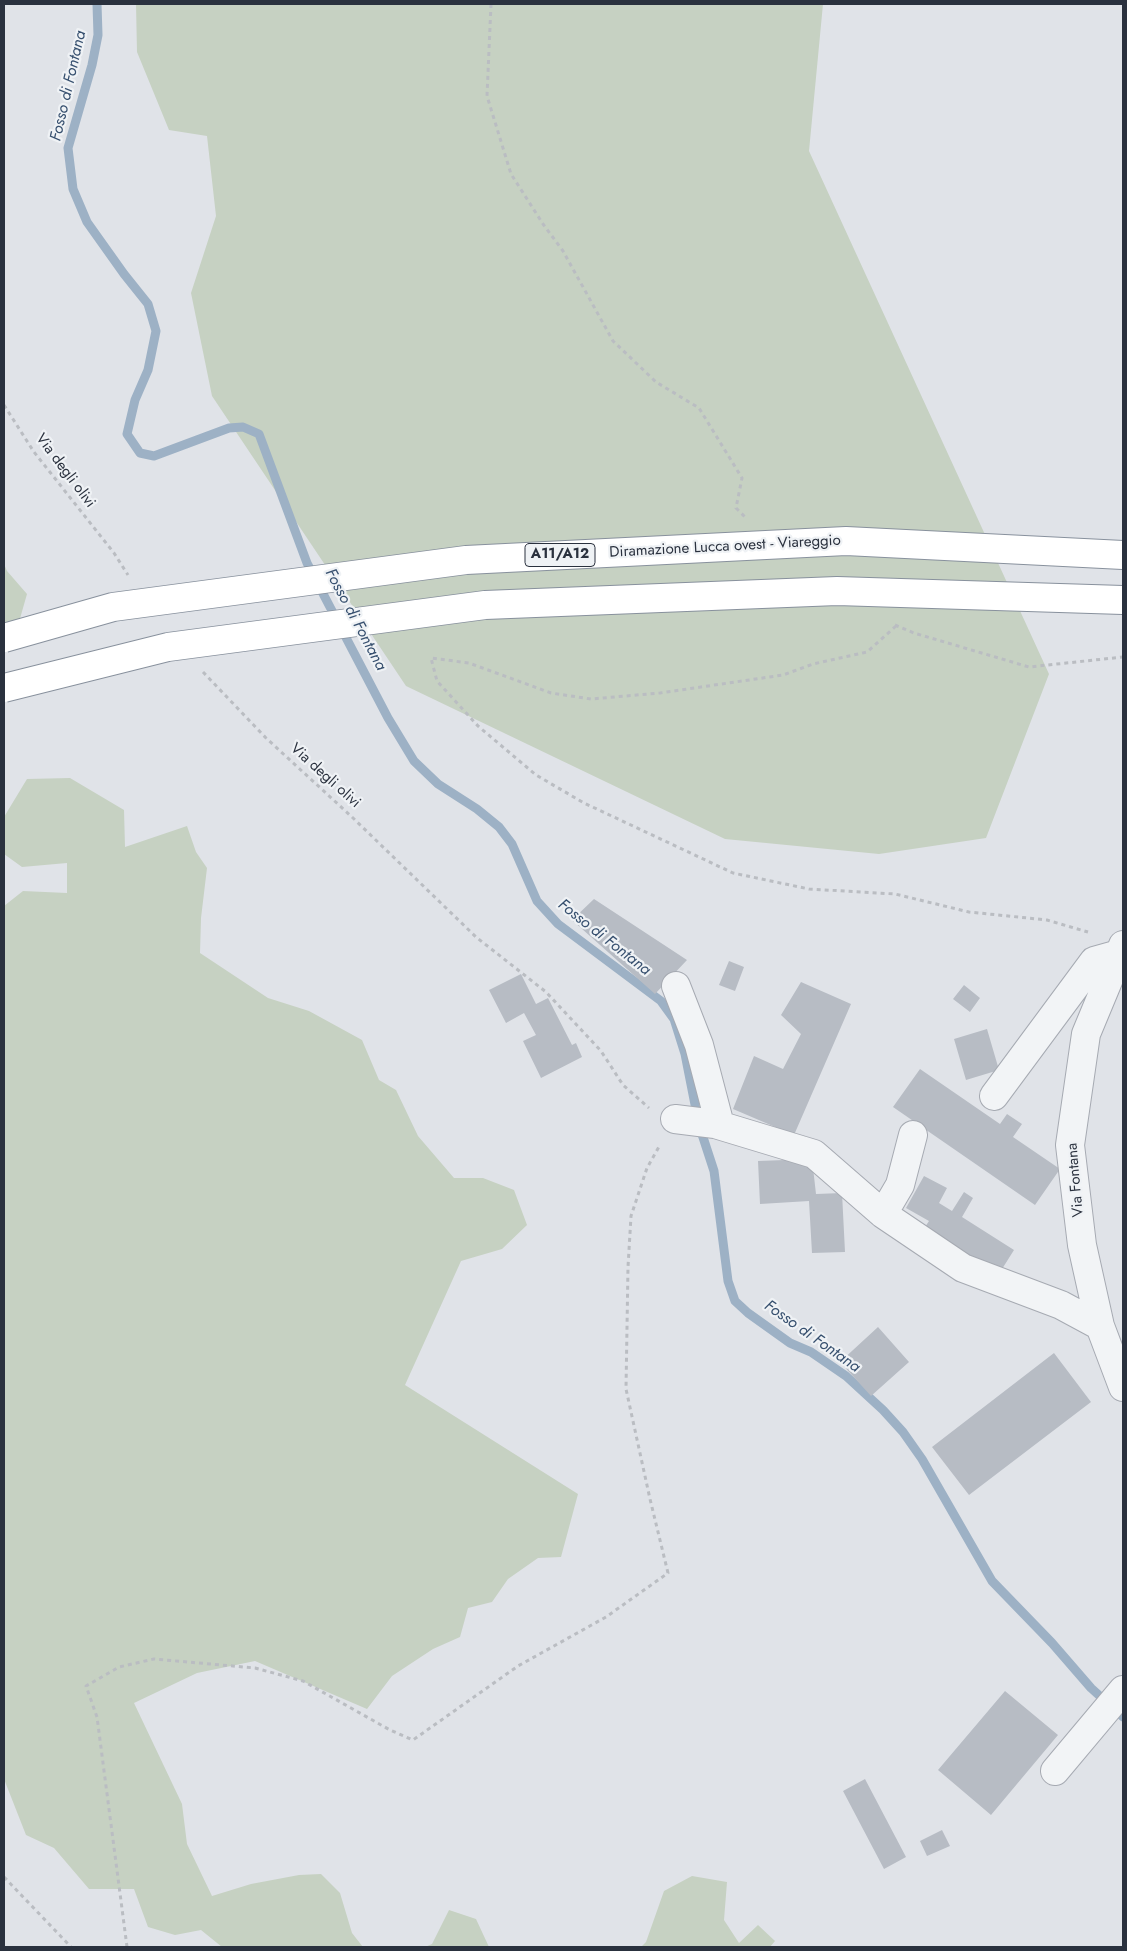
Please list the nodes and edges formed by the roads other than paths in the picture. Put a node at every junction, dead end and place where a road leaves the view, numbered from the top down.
1 (1123, 556) edge
2 (1123, 600) edge
3 (4, 638) edge
4 (4, 688) edge
5 (1122, 956) edge
6 (676, 986) dead end
7 (994, 1096) dead end
8 (679, 1119) road end
9 (718, 1124) junction
10 (913, 1135) dead end
11 (883, 1214) junction
12 (1100, 1326) junction
13 (1123, 1388) edge
14 (1122, 1692) edge
15 (1055, 1771) dead end

1 - 3 highway, Diramazione Lucca ovest - Viareggio / A11/A12, bridge
2 - 4 highway, bridge
5 - 7 street
5 - 12 street, Via Fontana
6 - 9 street
8 - 9 street
9 - 11 street
10 - 11 street
11 - 12 street
12 - 13 street, Via Fontana
14 - 15 street

